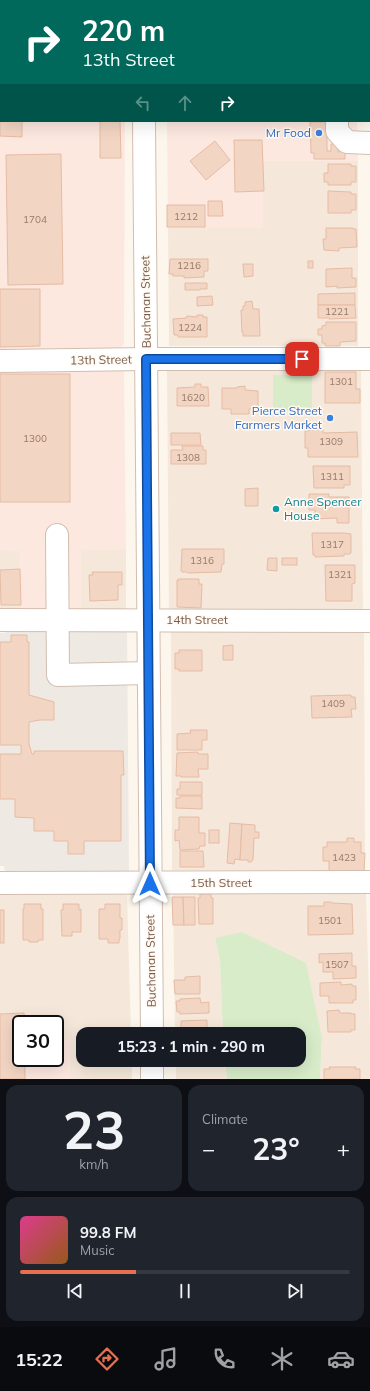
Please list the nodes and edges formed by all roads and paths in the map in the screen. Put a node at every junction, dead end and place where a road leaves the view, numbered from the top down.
1 (144, 122) edge
2 (337, 122) edge
3 (370, 143) edge
4 (146, 359) junction
5 (370, 359) edge
6 (0, 361) edge
7 (57, 535) dead end
8 (0, 620) edge
9 (57, 620) junction
10 (148, 620) junction
11 (370, 621) edge
12 (148, 673) junction
13 (370, 882) edge
14 (0, 883) edge
15 (150, 884) junction
16 (152, 1027) edge
17 (152, 1067) edge
18 (152, 1079) edge

1 - 4 street, Buchanan Street
2 - 3 street
4 - 5 street, 13th Street
4 - 6 street, 13th Street
4 - 10 street, Buchanan Street
7 - 9 street
8 - 9 street, 14th Street
9 - 10 street, 14th Street
9 - 12 street
10 - 11 street, 14th Street
10 - 12 street, Buchanan Street
12 - 15 street, Buchanan Street
13 - 15 street, 15th Street
14 - 15 street, 15th Street
15 - 16 street, Buchanan Street
17 - 18 street

